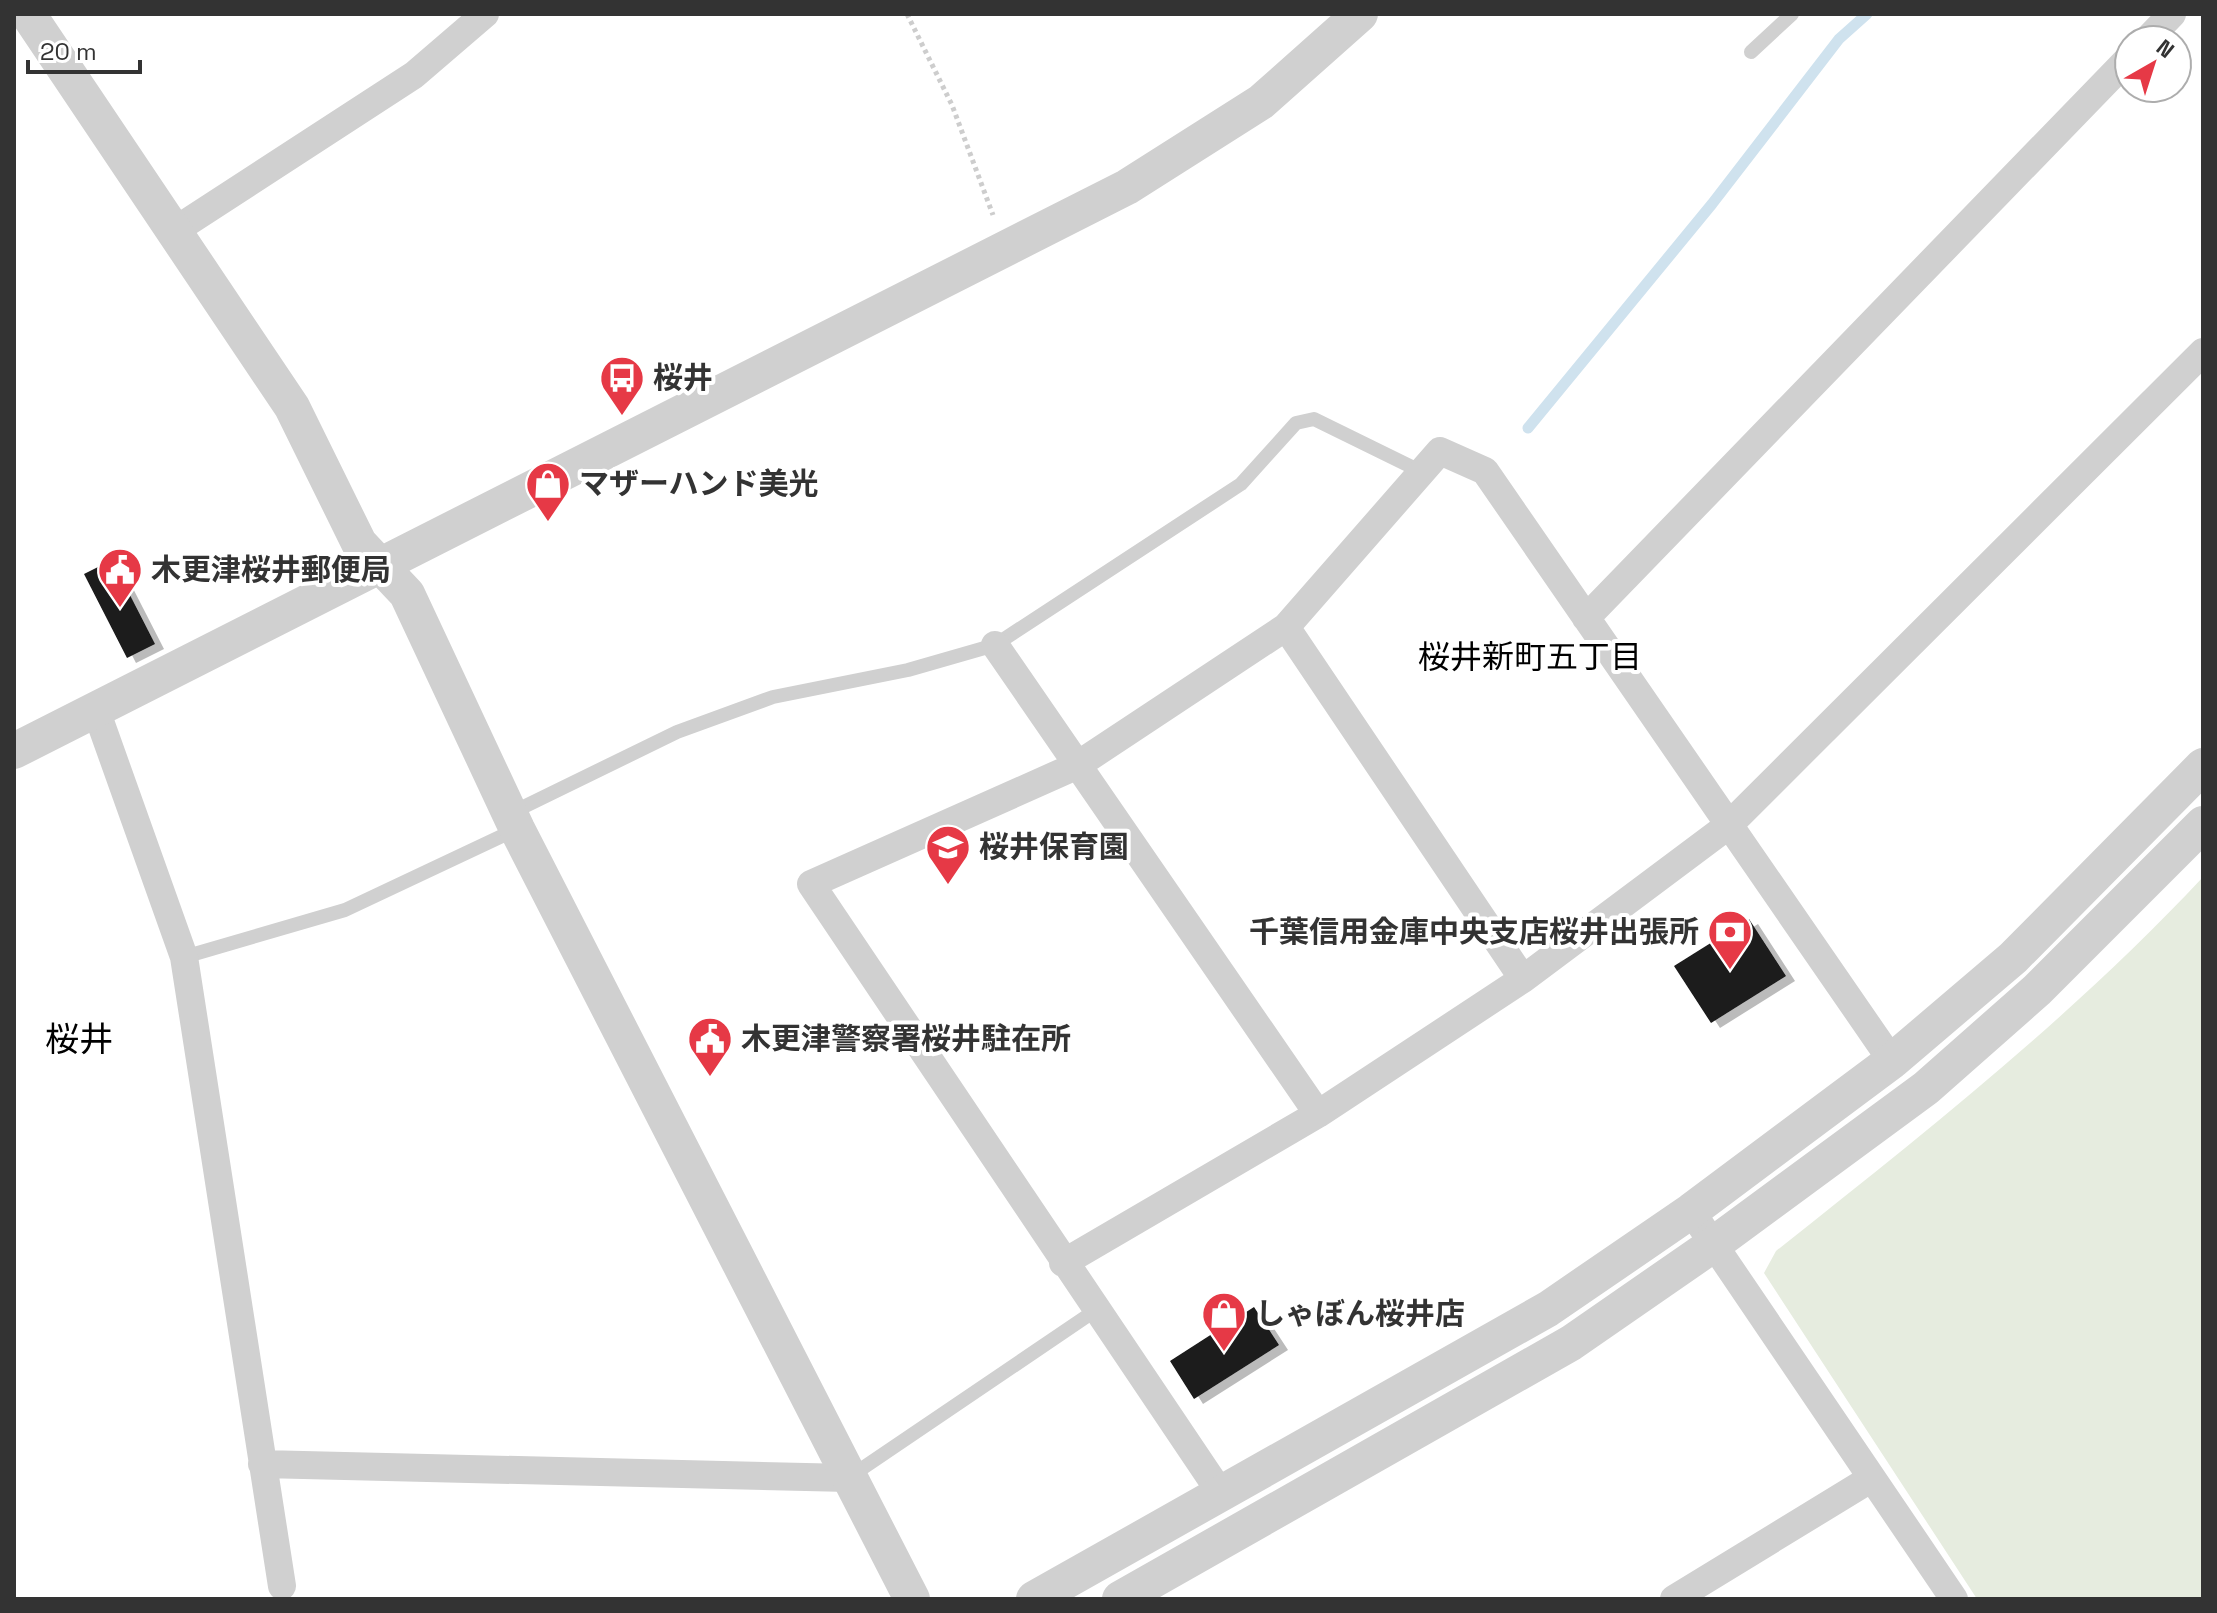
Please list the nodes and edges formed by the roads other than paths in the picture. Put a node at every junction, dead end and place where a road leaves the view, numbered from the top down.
1 (28, 14) edge
2 (485, 14) edge
3 (1360, 14) edge
4 (1792, 14) edge
5 (1751, 52) dead end
6 (2113, 75) edge
7 (174, 231) junction
8 (2203, 352) edge
9 (1422, 472) junction
10 (381, 565) junction
11 (1586, 618) junction
12 (1286, 627) junction
13 (995, 645) junction
14 (96, 710) junction
15 (14, 751) edge
16 (1076, 766) junction
17 (2203, 766) edge
18 (513, 821) junction
19 (2203, 824) edge
20 (1729, 825) junction
21 (184, 957) junction
22 (1523, 979) junction
23 (1892, 1061) junction
24 (1318, 1114) junction
25 (1691, 1211) junction
26 (1714, 1244) junction
27 (1063, 1263) junction
28 (1096, 1310) junction
29 (262, 1464) junction
30 (849, 1478) junction
31 (1872, 1478) junction
32 (1220, 1492) junction
33 (282, 1586) dead end
34 (912, 1599) edge
35 (1034, 1599) edge
36 (1120, 1599) edge
37 (1674, 1599) edge
38 (1954, 1599) edge

1 - 7 street
2 - 7 street
3 - 10 street
4 - 5 lane
6 - 11 street
7 - 10 street
8 - 20 street
9 - 11 street
9 - 12 street
9 - 13 lane
10 - 14 street
10 - 18 street
11 - 20 street
12 - 16 street
12 - 22 street
13 - 16 street
13 - 18 lane
14 - 15 street
14 - 21 street
16 - 24 street
16 - 27 street
17 - 23 street
18 - 21 lane
18 - 30 street
19 - 26 street
20 - 22 street
20 - 23 street
21 - 29 street
22 - 24 street
23 - 25 street
24 - 27 street
25 - 26 street
25 - 32 street
26 - 31 street
26 - 36 street
27 - 28 street
28 - 30 lane
28 - 32 street
29 - 30 street
29 - 33 street
30 - 34 street
31 - 37 street
31 - 38 street
32 - 35 street

